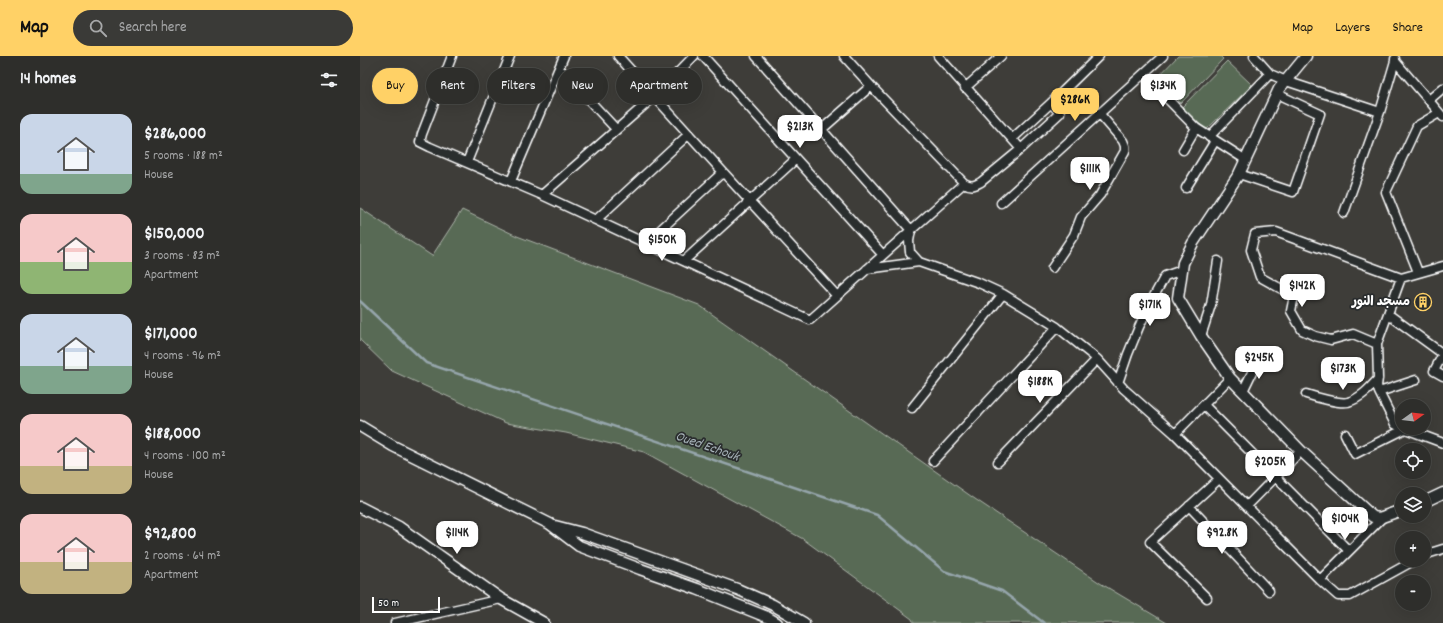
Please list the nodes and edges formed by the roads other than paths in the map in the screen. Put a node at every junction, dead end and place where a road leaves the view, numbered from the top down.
1 (452, 56) edge
2 (510, 56) edge
3 (564, 56) edge
4 (618, 56) edge
5 (694, 56) edge
6 (703, 56) edge
7 (756, 56) edge
8 (844, 56) edge
9 (938, 56) edge
10 (1001, 56) edge
11 (1100, 56) edge
12 (1163, 56) edge
13 (1254, 56) edge
14 (1304, 56) edge
15 (1395, 59) edge
16 (559, 68) edge
17 (629, 68) edge
18 (682, 68) edge
19 (558, 70) edge
20 (1143, 74) junction
21 (1270, 74) junction
22 (1286, 81) junction
23 (871, 86) junction
24 (965, 88) junction
25 (1443, 88) edge
26 (1277, 94) junction
27 (1428, 100) junction
28 (593, 104) edge
29 (646, 104) edge
30 (662, 104) edge
31 (1052, 104) junction
32 (1380, 112) junction
33 (1099, 113) junction
34 (1441, 115) edge
35 (1196, 128) junction
36 (616, 129) junction
37 (821, 130) junction
38 (688, 134) junction
39 (1212, 139) junction
40 (1012, 140) junction
41 (1021, 149) junction
42 (1183, 150) dead end
43 (796, 159) junction
44 (1246, 160) junction
45 (467, 162) junction
46 (723, 172) junction
47 (1239, 174) junction
48 (511, 181) junction
49 (964, 183) junction
50 (1186, 188) dead end
51 (542, 195) junction
52 (750, 201) junction
53 (1001, 203) dead end
54 (1344, 213) dead end
55 (596, 220) junction
56 (911, 230) junction
57 (646, 243) junction
58 (883, 255) junction
59 (684, 261) junction
60 (1218, 261) dead end
61 (919, 262) junction
62 (1443, 266) edge
63 (1052, 268) dead end
64 (867, 269) junction
65 (1182, 270) junction
66 (1418, 272) junction
67 (1401, 278) junction
68 (1003, 294) junction
69 (838, 296) junction
70 (1388, 314) junction
71 (1057, 327) junction
72 (1201, 336) junction
73 (1377, 344) junction
74 (1443, 353) edge
75 (1097, 359) junction
76 (1258, 360) dead end
77 (1443, 376) edge
78 (1230, 378) junction
79 (1378, 378) junction
80 (1416, 380) dead end
81 (1118, 383) junction
82 (1243, 391) junction
83 (1378, 392) junction
84 (1306, 394) dead end
85 (1204, 405) junction
86 (912, 408) dead end
87 (1395, 424) edge
88 (360, 426) edge
89 (1395, 432) edge
90 (1174, 434) junction
91 (1345, 434) dead end
92 (1422, 435) edge
93 (1443, 443) edge
94 (1301, 451) junction
95 (933, 461) dead end
96 (998, 462) dead end
97 (1276, 476) junction
98 (1219, 479) junction
99 (1443, 493) edge
100 (1431, 499) edge
101 (1189, 506) junction
102 (1247, 506) junction
103 (360, 507) edge
104 (1395, 512) edge
105 (1384, 516) junction
106 (550, 524) junction
107 (1443, 549) edge
108 (1349, 551) junction
109 (1431, 553) edge
110 (1402, 567) edge
111 (1320, 580) junction
112 (1269, 591) dead end
113 (1207, 598) dead end
114 (501, 599) junction
115 (394, 623) edge
116 (544, 623) edge
117 (777, 623) edge
118 (804, 623) edge

1 - 45 street
2 - 45 street
3 - 16 street
4 - 17 street
5 - 18 street
6 - 43 street
7 - 37 street
8 - 23 street
9 - 24 street
10 - 24 street
11 - 31 street
12 - 20 street
13 - 21 street
14 - 22 street
15 - 27 street
15 - 32 street
19 - 48 street
20 - 33 street
20 - 35 street
21 - 22 street
21 - 39 street
22 - 26 street
22 - 32 street
23 - 37 street
23 - 49 street
24 - 40 street
25 - 27 street
26 - 44 street
26 - 47 street
27 - 34 street
28 - 36 street
29 - 36 street
30 - 38 street
31 - 40 street
31 - 41 street
32 - 54 street
33 - 53 street
33 - 63 street
34 - 66 street
35 - 39 street
35 - 42 street
36 - 51 street
37 - 56 street
38 - 46 street
38 - 55 street
39 - 44 street
39 - 50 street
40 - 41 street
41 - 49 street
43 - 52 street
43 - 58 street
44 - 47 street
45 - 48 street
46 - 52 street
46 - 57 street
47 - 65 street
48 - 51 street
49 - 56 street
51 - 55 street
52 - 59 street
52 - 69 street
55 - 57 street
56 - 58 street
56 - 61 street
57 - 59 street
58 - 64 street
59 - 69 street
60 - 72 street
61 - 64 street
61 - 68 street
62 - 66 street
64 - 69 street
65 - 72 street
65 - 81 street
66 - 67 street
67 - 70 street
67 - 73 street
68 - 71 street
68 - 86 street
70 - 73 street
70 - 74 street
71 - 75 street
71 - 95 street
72 - 78 street
73 - 79 street
74 - 77 street
75 - 81 street
75 - 96 street
76 - 82 street
78 - 82 street
78 - 85 street
79 - 83 street
79 - 84 street
80 - 83 street
81 - 90 street
82 - 94 street
83 - 87 street
85 - 90 street
85 - 97 street
88 - 106 street
89 - 91 street
90 - 98 street
92 - 93 street
94 - 97 street
94 - 105 street
97 - 102 street
97 - 108 street
98 - 101 street
98 - 102 street
99 - 100 street
101 - 112 street
101 - 113 street
102 - 111 street
103 - 114 street
104 - 105 street
105 - 108 street
106 - 117 street
106 - 118 street
107 - 109 street
108 - 111 street
110 - 111 street
114 - 115 street
114 - 116 street

